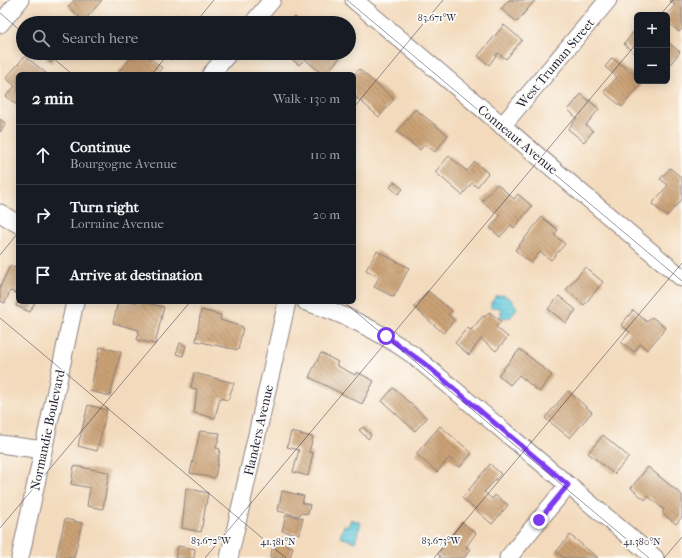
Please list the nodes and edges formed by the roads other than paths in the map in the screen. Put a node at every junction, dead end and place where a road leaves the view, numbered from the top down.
1 (20, 0) edge
2 (272, 0) edge
3 (354, 0) edge
4 (608, 0) edge
5 (259, 16) edge
6 (0, 24) edge
7 (223, 60) edge
8 (213, 72) edge
9 (502, 126) junction
10 (0, 213) edge
11 (16, 223) edge
12 (679, 269) edge
13 (76, 304) edge
14 (287, 304) edge
15 (311, 304) edge
16 (0, 444) edge
17 (43, 450) junction
18 (568, 485) junction
19 (20, 558) edge
20 (229, 558) edge
21 (508, 558) edge
22 (655, 558) edge

1 - 6 street
2 - 5 street
3 - 9 street, Conneaut Avenue
4 - 9 street, West Truman Street
7 - 8 street
9 - 12 street, Conneaut Avenue
10 - 11 street
13 - 17 street, Normandie Boulevard
14 - 20 street, Flanders Avenue
15 - 18 street
16 - 17 street
17 - 19 street, Normandie Boulevard
18 - 21 street
18 - 22 street

